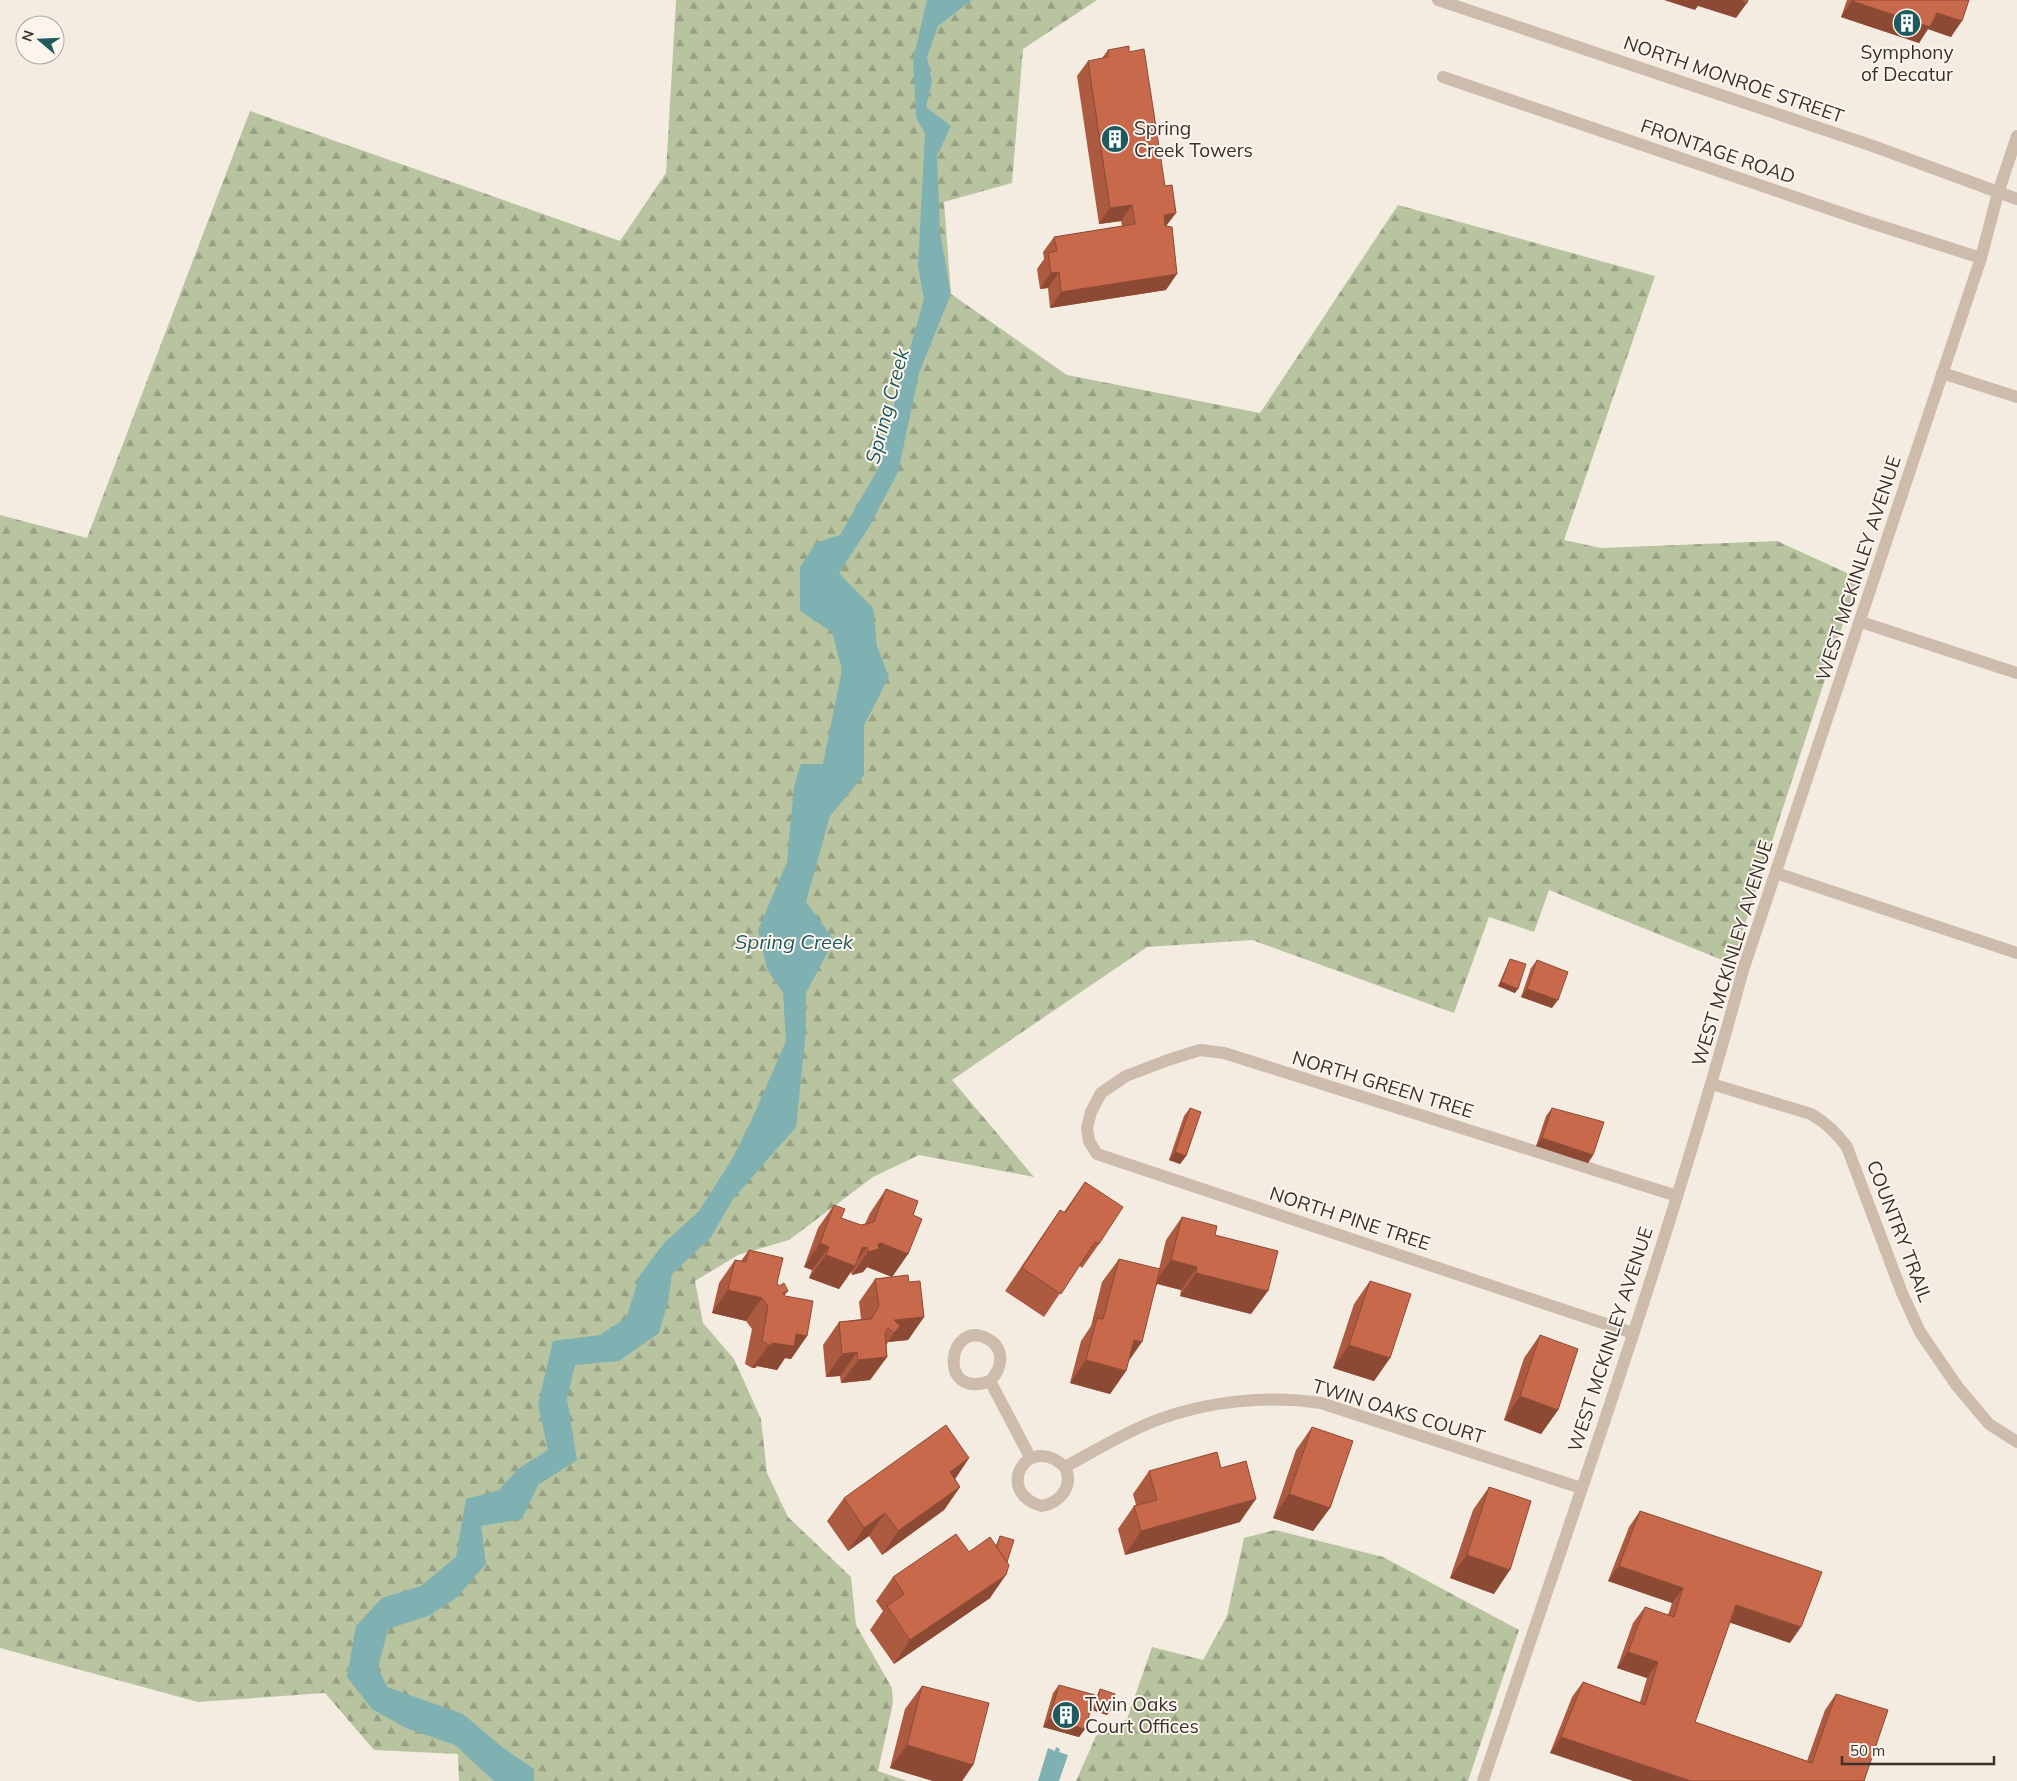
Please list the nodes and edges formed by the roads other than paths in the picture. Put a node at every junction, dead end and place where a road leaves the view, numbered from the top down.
1 (1438, 0) edge
2 (1443, 77) dead end
3 (2017, 136) edge
4 (1998, 193) junction
5 (2017, 199) edge
6 (1981, 258) junction
7 (1942, 373) junction
8 (2017, 397) edge
9 (1860, 622) junction
10 (2017, 673) edge
11 (1776, 873) junction
12 (2017, 953) edge
13 (1712, 1084) junction
14 (1091, 1112) joint
15 (1677, 1196) junction
16 (1633, 1333) junction
17 (990, 1381) dead end
18 (2017, 1442) edge
19 (1030, 1457) junction
20 (1065, 1467) junction
21 (1581, 1488) junction
22 (1483, 1781) edge

1 - 4 street, NORTH MONROE STREET
2 - 6 street, FRONTAGE ROAD
3 - 4 street, WEST MCKINLEY AVENUE
4 - 5 street, NORTH MONROE STREET
4 - 6 street, WEST MCKINLEY AVENUE
6 - 7 street, WEST MCKINLEY AVENUE
7 - 8 street
7 - 9 street, WEST MCKINLEY AVENUE
9 - 10 street
9 - 11 street, WEST MCKINLEY AVENUE
11 - 12 street
11 - 13 street, WEST MCKINLEY AVENUE
13 - 15 street, WEST MCKINLEY AVENUE
13 - 18 street, COUNTRY TRAIL
14 - 15 street, NORTH GREEN TREE
14 - 16 street, NORTH PINE TREE
15 - 16 street, WEST MCKINLEY AVENUE
16 - 21 street, WEST MCKINLEY AVENUE
17 - 19 street
19 - 20 street
19 - 20 street
20 - 21 street, TWIN OAKS COURT
21 - 22 street, WEST MCKINLEY AVENUE

